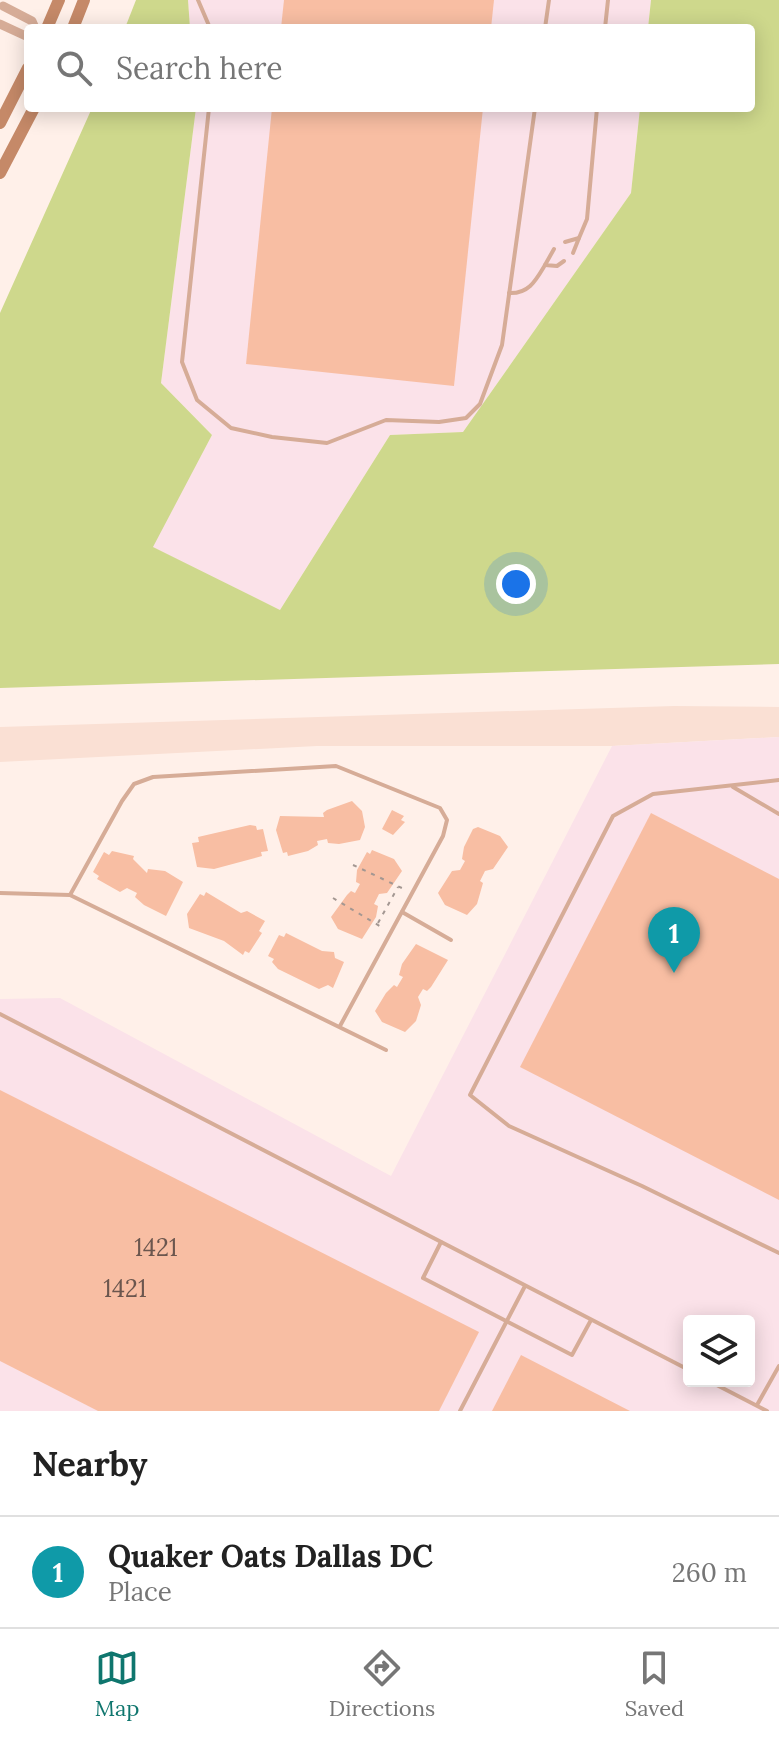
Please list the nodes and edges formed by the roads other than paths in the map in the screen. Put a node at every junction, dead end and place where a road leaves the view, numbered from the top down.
1 (59, 0) edge
2 (84, 0) edge
3 (198, 0) edge
4 (549, 0) edge
5 (608, 0) edge
6 (3, 6) edge
7 (0, 24) edge
8 (33, 24) edge
9 (49, 24) edge
10 (75, 24) edge
11 (208, 24) edge
12 (546, 24) edge
13 (605, 24) edge
14 (24, 35) edge
15 (24, 76) edge
16 (32, 112) edge
17 (209, 112) edge
18 (534, 112) edge
19 (597, 112) edge
20 (0, 123) edge
21 (0, 173) edge
22 (579, 238) junction
23 (565, 242) dead end
24 (554, 249) dead end
25 (573, 253) dead end
26 (564, 261) dead end
27 (545, 265) junction
28 (509, 293) junction
29 (779, 780) edge
30 (730, 786) junction
31 (779, 814) edge
32 (0, 893) edge
33 (70, 895) junction
34 (402, 912) junction
35 (451, 940) dead end
36 (0, 1014) edge
37 (340, 1026) junction
38 (386, 1050) dead end
39 (441, 1242) junction
40 (779, 1253) edge
41 (525, 1286) junction
42 (591, 1320) junction
43 (507, 1321) junction
44 (779, 1366) edge
45 (683, 1367) edge
46 (721, 1387) edge
47 (757, 1405) junction
48 (460, 1411) edge
49 (767, 1411) edge

1 - 9 main road
2 - 10 main road
3 - 11 lane
4 - 12 lane
5 - 13 lane
6 - 8 street
7 - 14 street
15 - 20 main road
16 - 21 main road
17 - 28 lane
18 - 28 lane
19 - 22 lane
22 - 23 lane
22 - 25 lane
24 - 27 lane
26 - 27 lane
27 - 28 lane
29 - 30 lane
30 - 31 lane
30 - 40 lane
32 - 33 lane
33 - 34 lane
33 - 37 lane
34 - 35 lane
34 - 37 lane
36 - 39 lane
37 - 38 lane
39 - 41 lane
39 - 43 lane
41 - 42 lane
41 - 43 lane
42 - 43 lane
42 - 45 lane
43 - 48 lane
44 - 47 lane
46 - 47 lane
47 - 49 lane

